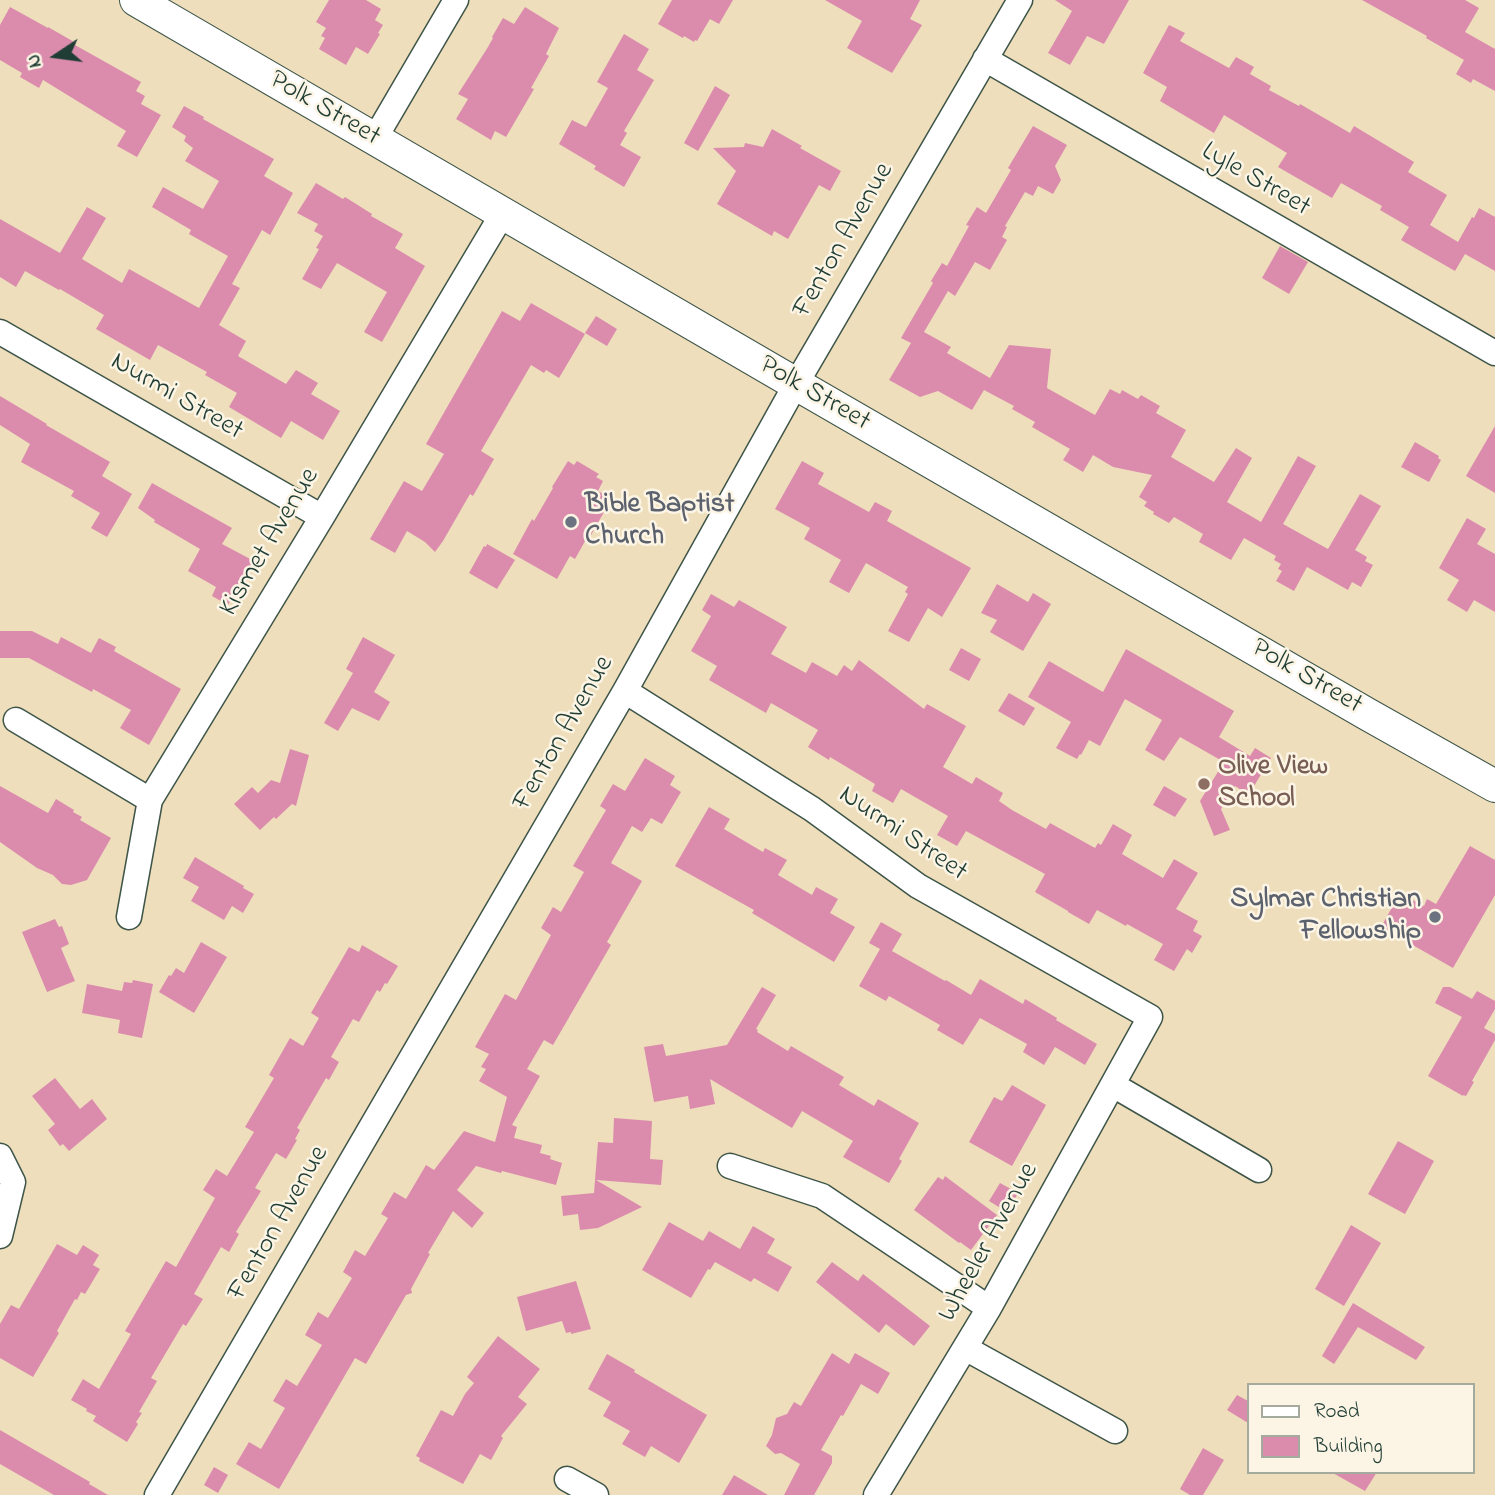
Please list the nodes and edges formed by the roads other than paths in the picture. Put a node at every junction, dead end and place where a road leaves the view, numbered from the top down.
1 (136, 0) edge
2 (456, 0) edge
3 (1020, 0) edge
4 (985, 59) junction
5 (374, 140) junction
6 (503, 213) junction
7 (0, 332) edge
8 (1495, 353) edge
9 (796, 384) junction
10 (322, 517) junction
11 (625, 691) junction
12 (16, 720) dead end
13 (1495, 786) edge
14 (150, 800) junction
15 (129, 917) dead end
16 (1150, 1017) joint
17 (1113, 1085) junction
18 (0, 1156) edge
19 (730, 1166) dead end
20 (1259, 1170) dead end
21 (0, 1236) edge
22 (989, 1308) junction
23 (965, 1348) junction
24 (1115, 1431) dead end
25 (567, 1479) dead end
26 (157, 1495) edge
27 (596, 1495) edge
28 (876, 1495) edge

1 - 5 street, Polk Street
2 - 5 street
3 - 4 street, Fenton Avenue
4 - 8 street, Lyle Street
4 - 9 street, Fenton Avenue
5 - 6 street, Polk Street
6 - 9 street, Polk Street
6 - 10 street, Kismet Avenue
7 - 10 street, Nurmi Street
9 - 11 street, Fenton Avenue
9 - 13 street, Polk Street
10 - 14 street, Kismet Avenue
11 - 16 street, Nurmi Street
11 - 26 street, Fenton Avenue
12 - 14 street
14 - 15 street, Kismet Avenue
16 - 17 street, Wheeler Avenue
17 - 20 street
17 - 22 street, Wheeler Avenue
18 - 21 street
19 - 22 street
22 - 23 street, Wheeler Avenue
23 - 24 street
23 - 28 street, Wheeler Avenue
25 - 27 street

